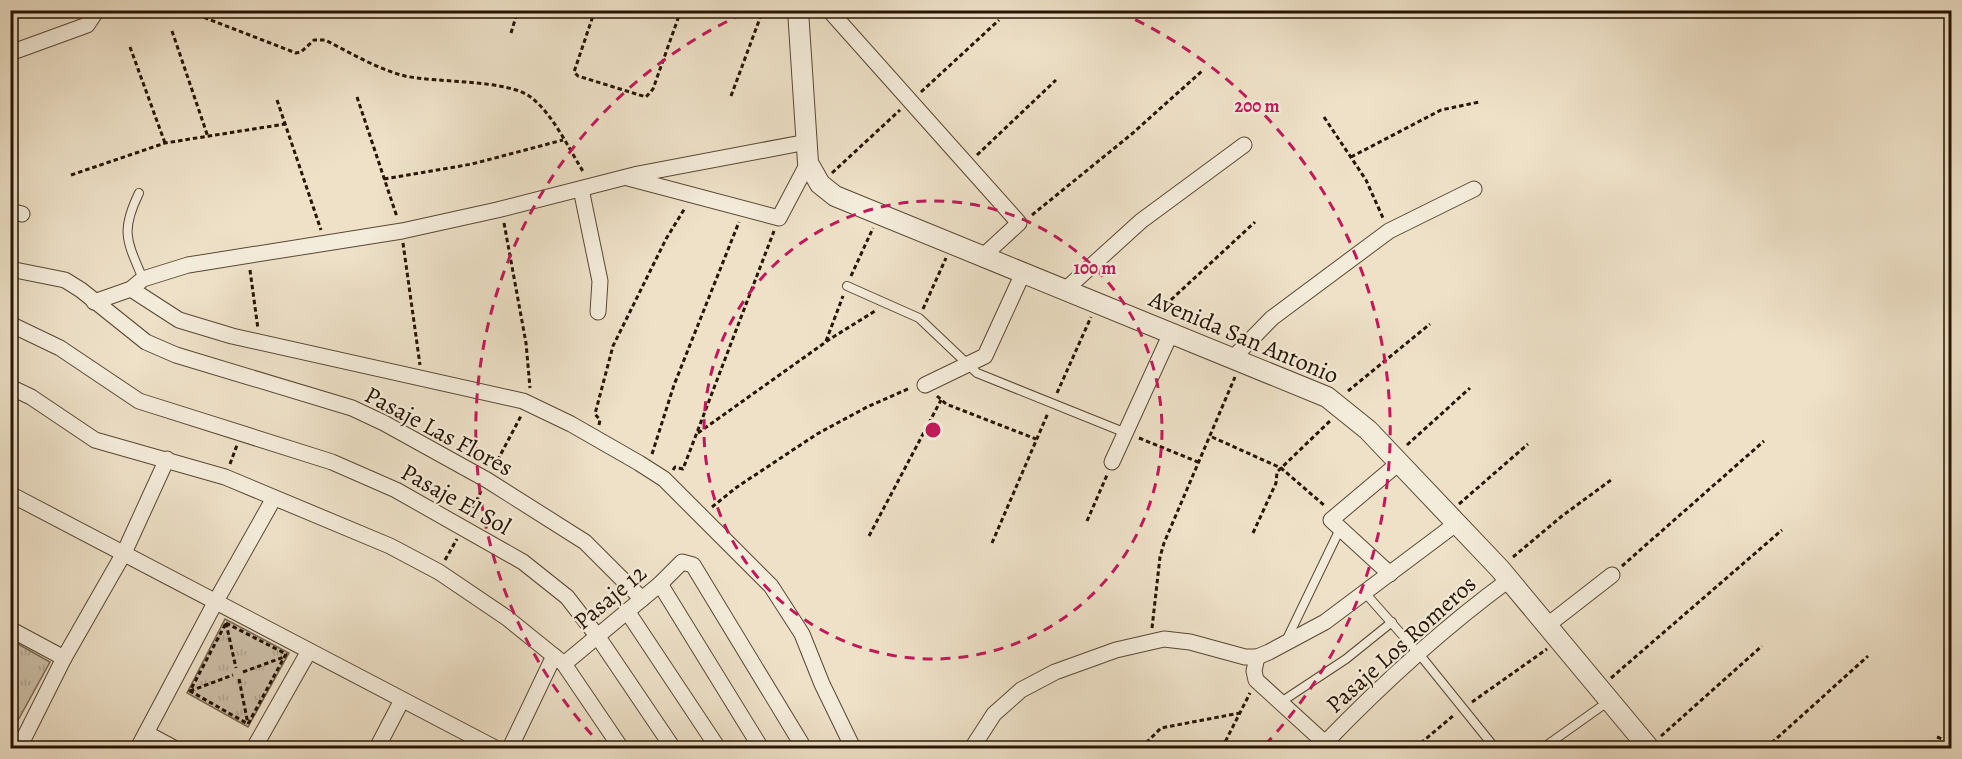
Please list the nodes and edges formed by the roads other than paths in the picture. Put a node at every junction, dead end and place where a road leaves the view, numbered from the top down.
1 (97, 10) edge
2 (798, 10) edge
3 (829, 10) edge
4 (10, 53) edge
5 (807, 142) junction
6 (1244, 145) dead end
7 (808, 163) junction
8 (625, 177) junction
9 (587, 188) junction
10 (1474, 189) dead end
11 (139, 193) dead end
12 (981, 258) junction
13 (10, 269) edge
14 (1023, 273) junction
15 (137, 284) junction
16 (847, 286) dead end
17 (1065, 290) junction
18 (94, 302) junction
19 (598, 312) dead end
20 (10, 324) edge
21 (1171, 333) junction
22 (1237, 360) junction
23 (970, 364) junction
24 (925, 386) road end
25 (10, 387) edge
26 (1126, 433) junction
27 (167, 459) junction
28 (1397, 459) junction
29 (1112, 462) road end
30 (10, 494) edge
31 (274, 498) junction
32 (1453, 518) junction
33 (1336, 521) junction
34 (123, 554) junction
35 (1390, 574) junction
36 (1505, 574) junction
37 (1612, 575) road end
38 (660, 584) junction
39 (1366, 594) junction
40 (642, 599) junction
41 (212, 607) junction
42 (627, 611) junction
43 (1392, 622) junction
44 (10, 629) edge
45 (1555, 632) junction
46 (598, 637) junction
47 (1285, 643) junction
48 (309, 651) junction
49 (1420, 655) junction
50 (1257, 657) junction
51 (64, 658) junction
52 (559, 660) junction
53 (1606, 693) junction
54 (402, 700) junction
55 (1281, 702) junction
56 (146, 733) junction
57 (801, 743) dead end
58 (1326, 746) edge
59 (18, 748) edge
60 (138, 748) edge
61 (174, 748) edge
62 (254, 748) edge
63 (377, 748) edge
64 (495, 748) edge
65 (510, 748) edge
66 (620, 748) edge
67 (673, 748) edge
68 (718, 748) edge
69 (761, 748) edge
70 (853, 748) edge
71 (972, 748) edge
72 (1495, 748) edge
73 (1550, 748) edge
74 (1649, 748) edge

1 - 4 street
2 - 5 street
3 - 12 street
5 - 7 street
5 - 8 street
6 - 17 street
7 - 8 street
7 - 12 street, Avenida San Antonio
8 - 9 street
9 - 15 street
9 - 19 street
10 - 22 street
11 - 15 lane
12 - 14 street, Avenida San Antonio
13 - 18 street, Pasaje Las Flores
14 - 17 street, Avenida San Antonio
14 - 23 street
15 - 18 street
15 - 70 street
16 - 23 lane
17 - 21 street, Avenida San Antonio
18 - 40 street, Pasaje Las Flores
20 - 46 street, Pasaje El Sol
21 - 22 street, Avenida San Antonio
21 - 26 street
22 - 28 street, Avenida San Antonio
23 - 24 street
23 - 26 lane
25 - 27 street
26 - 29 street
27 - 31 street
27 - 34 street
28 - 32 street, Avenida San Antonio
28 - 33 street
30 - 34 street
31 - 41 street
31 - 52 street
32 - 35 street
32 - 36 street, Avenida San Antonio
33 - 35 street
33 - 47 lane
34 - 41 street
34 - 51 street
35 - 39 street
36 - 45 street, Avenida San Antonio
36 - 49 street, Pasaje Los Romeros
37 - 45 street
38 - 40 street, Pasaje 12
38 - 57 street, Pasaje 12
38 - 69 street
39 - 43 lane
39 - 47 street
40 - 42 street, Pasaje 12
41 - 48 street
41 - 56 street
42 - 46 street, Pasaje 12
42 - 68 street
43 - 49 lane
43 - 55 lane
44 - 51 street
45 - 53 street, Avenida San Antonio
46 - 52 street, Pasaje 12
46 - 67 street, Pasaje El Sol
47 - 50 street
48 - 54 street
48 - 62 street
49 - 58 street, Pasaje Los Romeros
49 - 72 lane
50 - 55 street
50 - 71 street
51 - 59 street
52 - 65 street
52 - 66 street
53 - 73 lane
53 - 74 street, Avenida San Antonio
54 - 63 street
54 - 64 street
55 - 58 street
56 - 60 street
56 - 61 street

